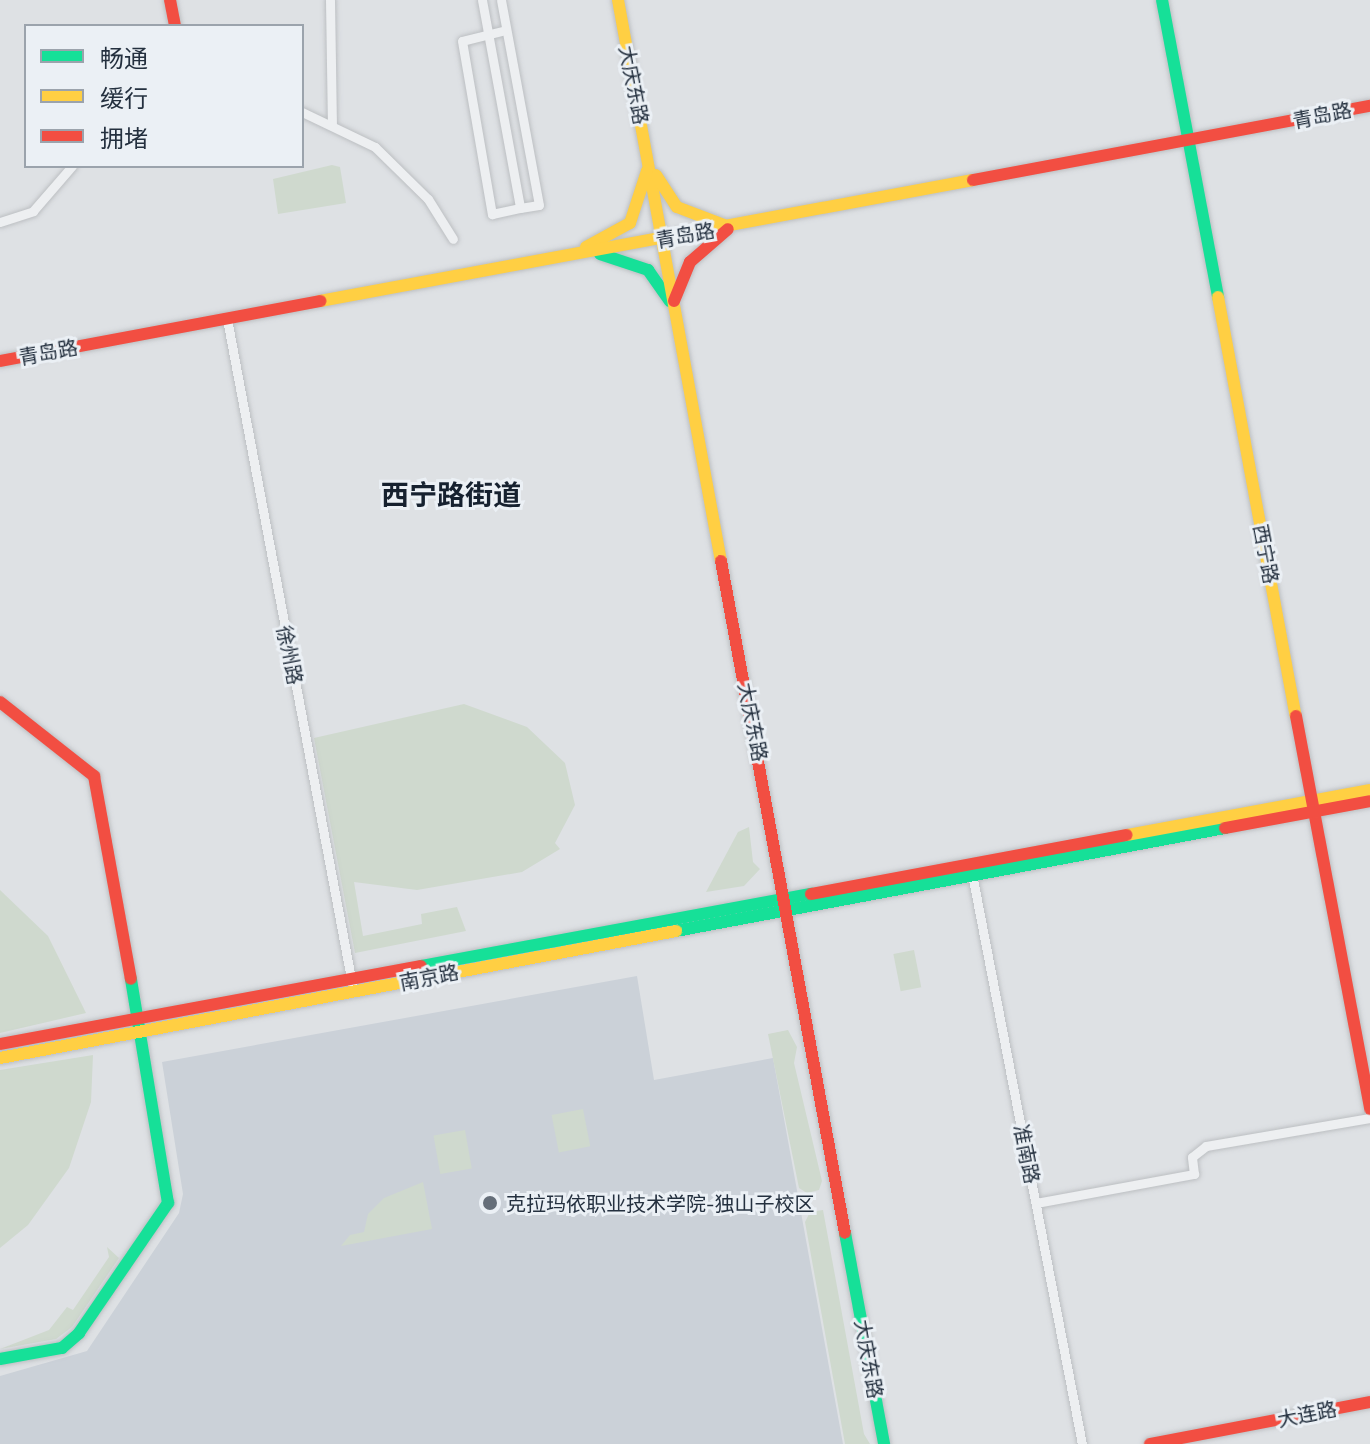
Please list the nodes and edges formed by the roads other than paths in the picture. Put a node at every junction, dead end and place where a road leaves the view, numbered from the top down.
1 (170, 0) edge
2 (330, 0) edge
3 (482, 0) edge
4 (501, 0) edge
5 (618, 0) edge
6 (1162, 0) edge
7 (175, 24) edge
8 (506, 30) junction
9 (488, 33) junction
10 (1370, 106) edge
11 (304, 113) edge
12 (332, 123) junction
13 (523, 125) junction
14 (505, 129) junction
15 (1188, 140) junction
16 (649, 161) junction
17 (70, 168) edge
18 (520, 208) junction
19 (0, 222) edge
20 (731, 226) junction
21 (453, 239) dead end
22 (663, 239) junction
23 (565, 256) junction
24 (673, 304) junction
25 (227, 319) junction
26 (0, 361) edge
27 (0, 702) edge
28 (1370, 790) edge
29 (1370, 801) edge
30 (1313, 806) junction
31 (971, 870) junction
32 (792, 896) junction
33 (789, 911) junction
34 (352, 985) junction
35 (139, 1025) junction
36 (0, 1044) edge
37 (0, 1058) edge
38 (1370, 1109) edge
39 (1370, 1118) edge
40 (1036, 1203) junction
41 (0, 1359) edge
42 (1370, 1402) edge
43 (884, 1444) edge
44 (1082, 1444) edge
45 (1150, 1444) edge

1 - 7 street
2 - 12 street
3 - 9 street
4 - 8 street
5 - 16 street, 大庆东路
6 - 15 street, 西宁路
8 - 9 street
8 - 13 street
9 - 14 street
9 - 18 street
10 - 15 street, 青岛路
11 - 12 street
12 - 21 street
13 - 14 street
13 - 18 street
14 - 18 street
15 - 20 street, 青岛路
15 - 30 street, 西宁路
16 - 20 street
16 - 22 street, 大庆东路
16 - 23 street
17 - 19 street
20 - 22 street, 青岛路
20 - 24 street
22 - 23 street, 青岛路
22 - 24 street, 大庆东路
23 - 24 street
23 - 25 street, 青岛路
24 - 32 street, 大庆东路
25 - 26 street, 青岛路
25 - 34 street, 徐州路
27 - 35 street
28 - 30 street
29 - 30 street
30 - 31 street
30 - 38 street, 西宁路
31 - 32 street, 南京路
31 - 33 street, 南京路
31 - 40 street, 准南路
32 - 33 street, 大庆东路
32 - 34 street, 南京路
33 - 34 street, 南京路
33 - 43 street, 大庆东路
34 - 35 street, 南京路
35 - 36 street, 南京路
35 - 37 street, 南京路
35 - 41 street
39 - 40 street
40 - 44 street, 准南路
42 - 45 street, 大连路

